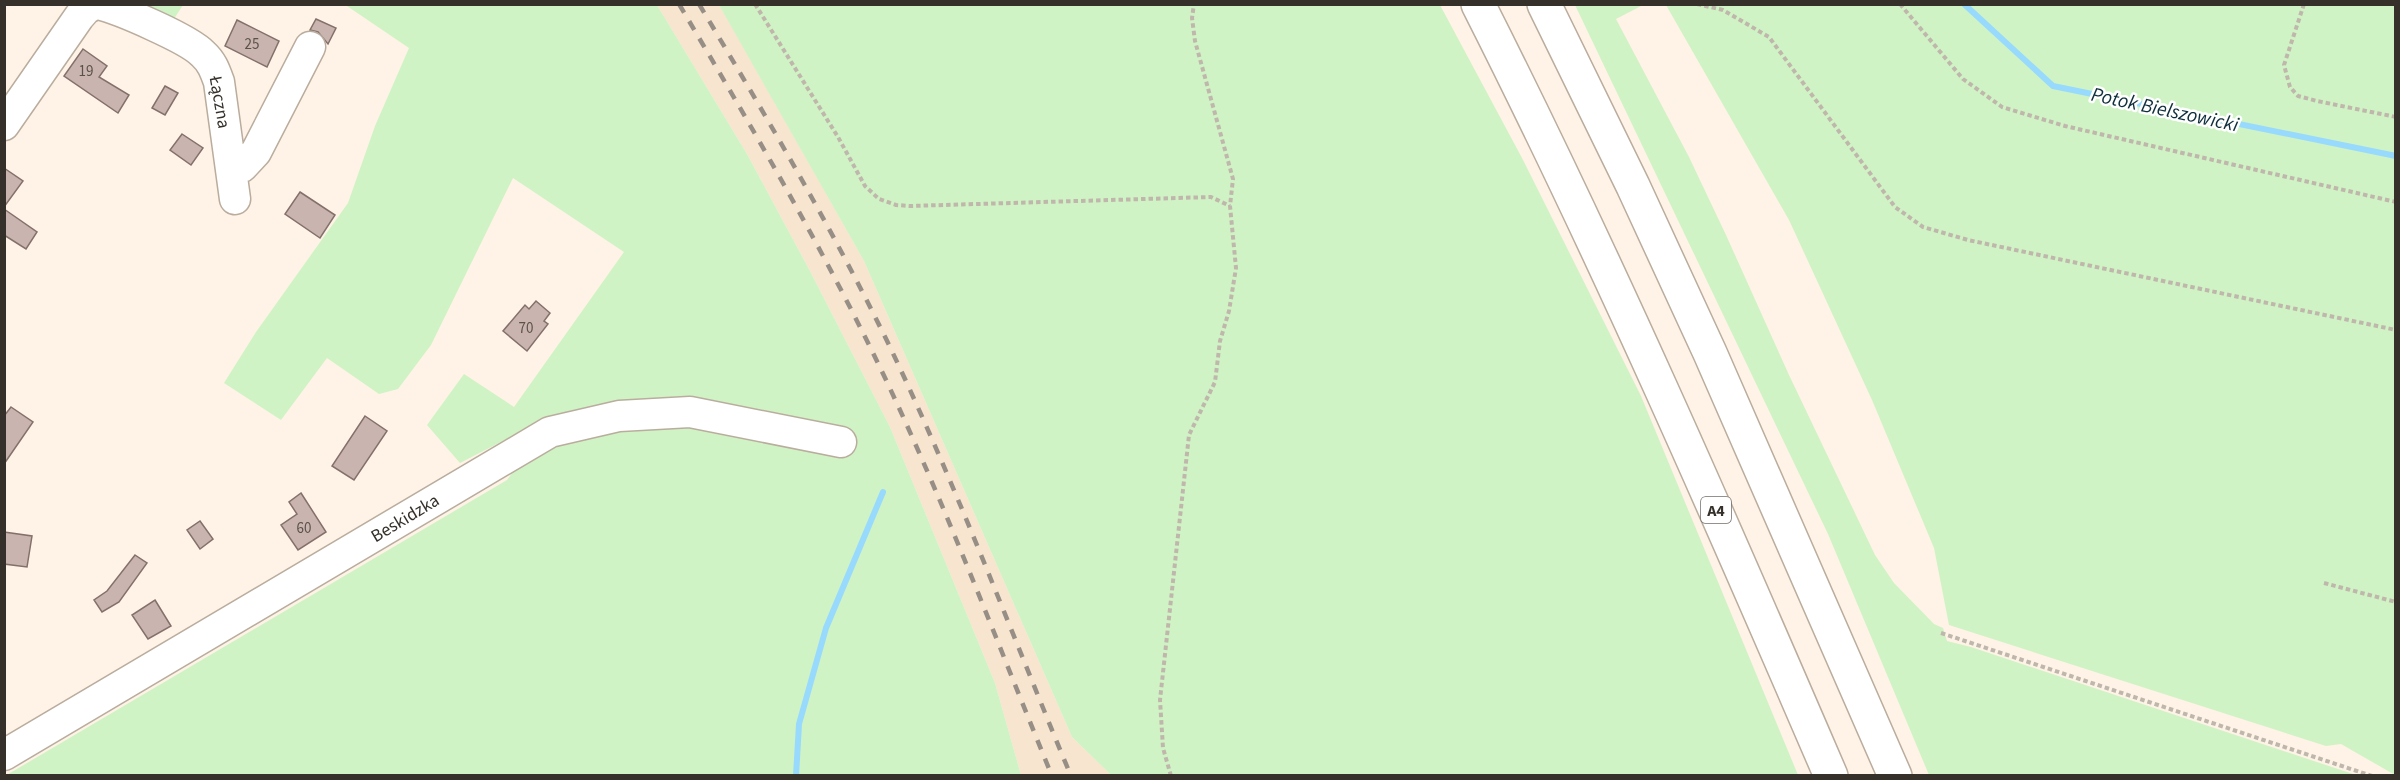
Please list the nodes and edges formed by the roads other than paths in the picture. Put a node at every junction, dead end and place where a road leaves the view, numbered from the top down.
1 (96, 4) edge
2 (1478, 4) edge
3 (1544, 4) edge
4 (310, 46) dead end
5 (4, 125) edge
6 (841, 442) dead end
7 (4, 755) edge
8 (1831, 776) edge
9 (1895, 776) edge

1 - 4 street, Łączna
1 - 5 street, Łączna
2 - 8 highway, A4
3 - 9 highway
6 - 7 street, Beskidzka

